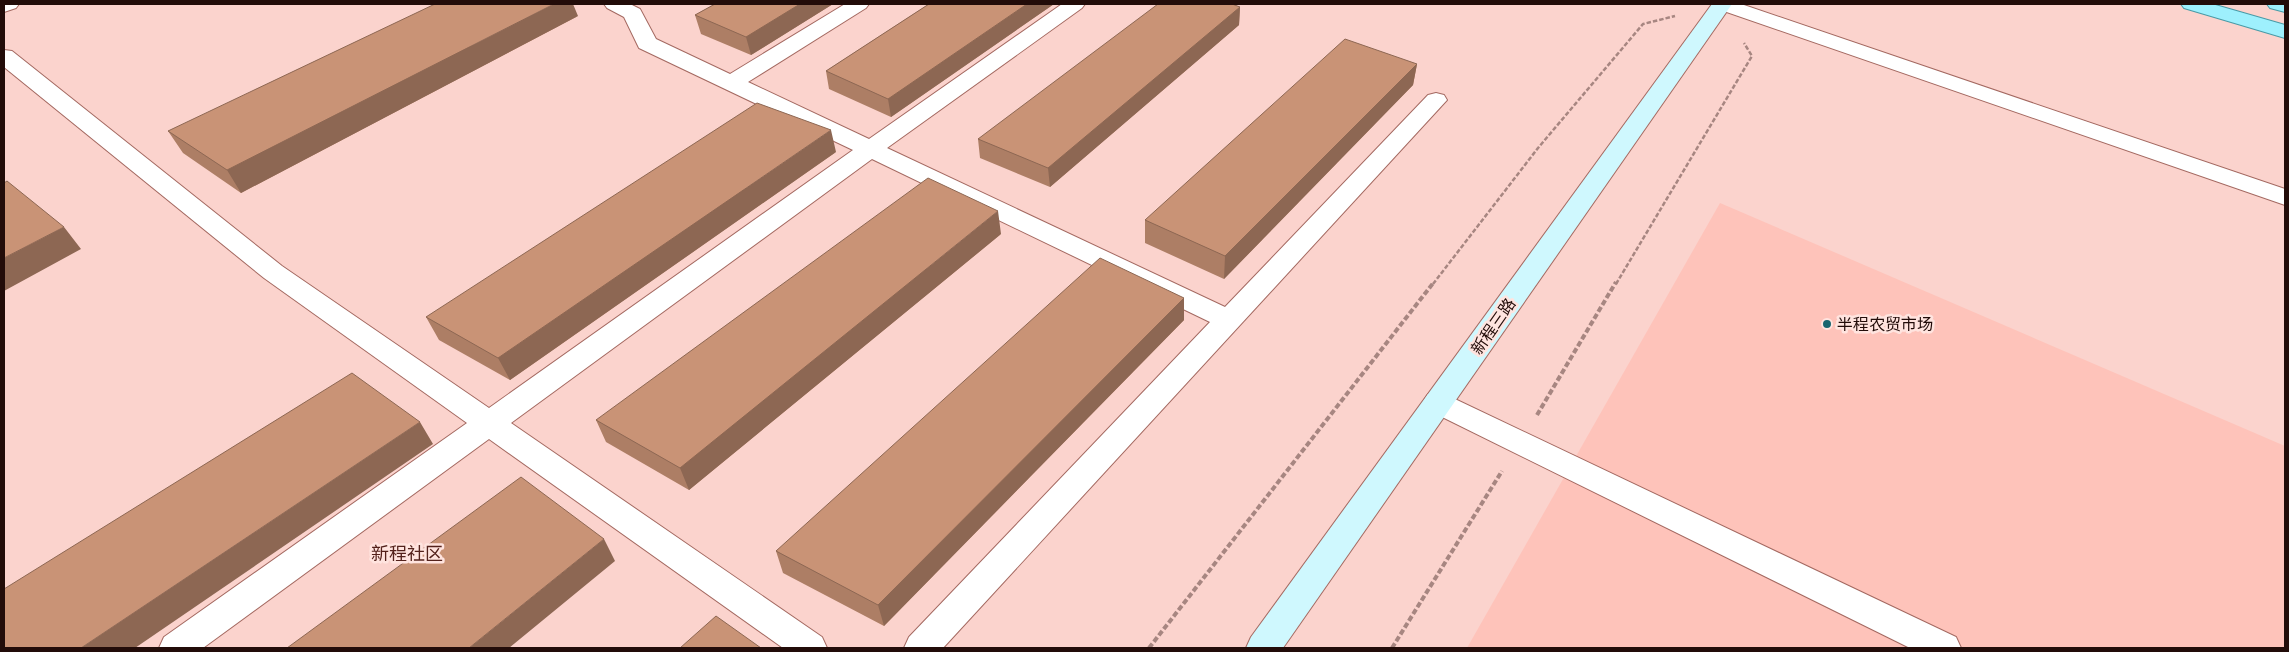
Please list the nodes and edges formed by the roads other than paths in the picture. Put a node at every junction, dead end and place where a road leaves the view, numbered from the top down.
1 (9, 4) edge
2 (614, 4) edge
3 (860, 4) edge
4 (1075, 4) edge
5 (1722, 4) edge
6 (2191, 4) edge
7 (2277, 4) edge
8 (4, 6) edge
9 (2285, 6) edge
10 (2285, 32) edge
11 (4, 56) edge
12 (731, 84) junction
13 (1436, 100) dead end
14 (869, 149) junction
15 (2285, 197) edge
16 (1229, 320) junction
17 (1438, 402) junction
18 (490, 424) junction
19 (176, 648) edge
20 (810, 648) edge
21 (921, 648) edge
22 (1263, 648) edge
23 (1944, 648) edge

1 - 8 street
2 - 12 street
3 - 12 street
4 - 14 street
5 - 15 street
5 - 17 main road, 新程三路
6 - 10 main road
7 - 9 main road
11 - 18 street
12 - 14 street
13 - 16 street
14 - 16 street
14 - 18 street
16 - 21 street
17 - 22 main road, 新程三路
17 - 23 street
18 - 19 street
18 - 20 street

